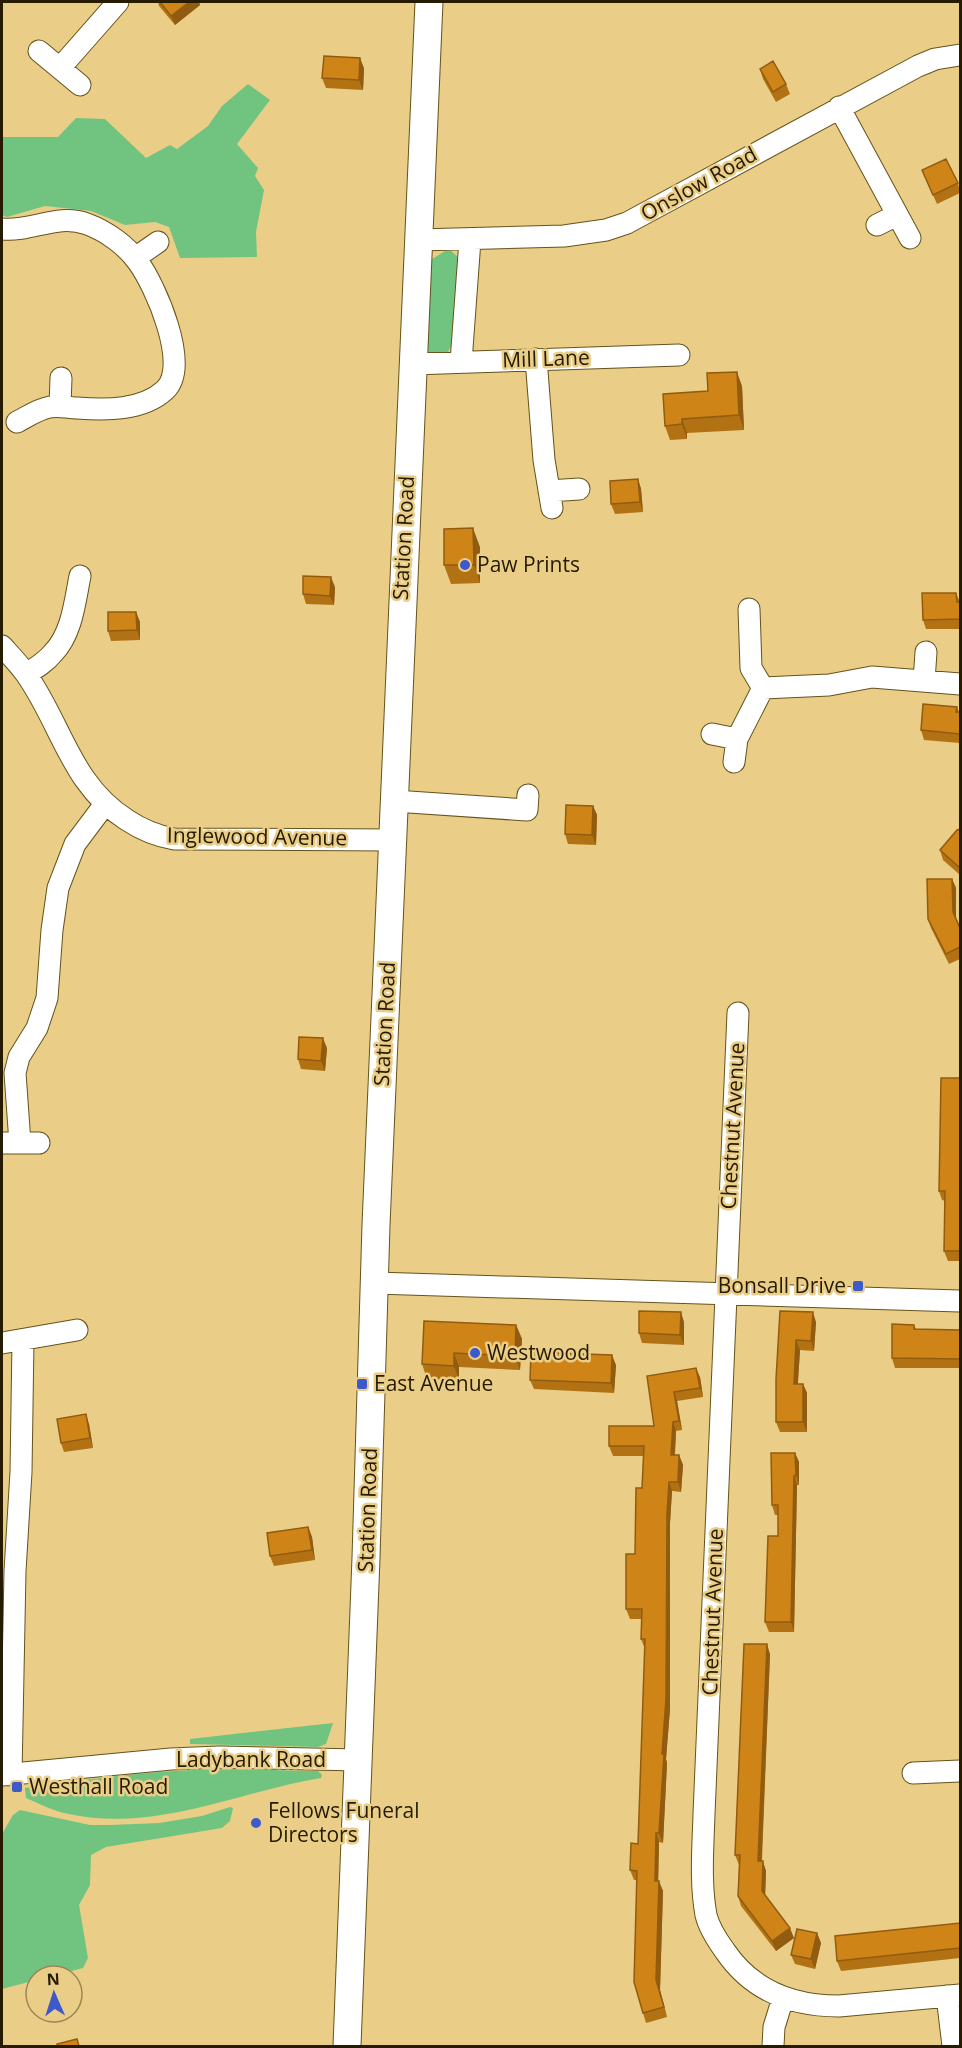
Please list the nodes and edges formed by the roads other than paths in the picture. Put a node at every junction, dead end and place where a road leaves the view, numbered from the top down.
1 (118, 2) edge
2 (429, 2) edge
3 (39, 51) dead end
4 (960, 55) edge
5 (60, 68) junction
6 (80, 85) dead end
7 (839, 107) junction
8 (897, 215) junction
9 (877, 225) dead end
10 (2, 229) edge
11 (910, 238) dead end
12 (418, 240) junction
13 (470, 240) junction
14 (158, 242) dead end
15 (135, 258) junction
16 (679, 355) dead end
17 (536, 359) junction
18 (461, 362) junction
19 (412, 364) junction
20 (61, 378) dead end
21 (60, 406) junction
22 (16, 422) dead end
23 (579, 489) dead end
24 (80, 576) dead end
25 (749, 609) dead end
26 (2, 646) edge
27 (926, 652) dead end
28 (26, 674) junction
29 (924, 681) junction
30 (960, 684) edge
31 (763, 688) junction
32 (712, 734) dead end
33 (737, 739) junction
34 (734, 762) dead end
35 (528, 795) dead end
36 (394, 801) junction
37 (105, 804) junction
38 (393, 840) junction
39 (738, 1013) dead end
40 (20, 1143) edge
41 (375, 1283) junction
42 (725, 1295) junction
43 (960, 1301) edge
44 (76, 1330) dead end
45 (23, 1340) junction
46 (2, 1343) edge
47 (8, 1572) edge
48 (358, 1760) junction
49 (960, 1771) edge
50 (913, 1773) dead end
51 (6, 1775) edge
52 (954, 1995) edge
53 (783, 1998) junction
54 (347, 2046) edge
55 (773, 2046) edge
56 (952, 2046) edge

1 - 5 street
2 - 12 main road, Station Road
3 - 5 street
4 - 7 street, Onslow Road
5 - 6 street
7 - 8 street
7 - 13 street, Onslow Road
8 - 9 street
8 - 11 street
10 - 15 street
12 - 13 street, Onslow Road
12 - 19 main road, Station Road
13 - 18 street
14 - 15 street
15 - 21 street
16 - 17 street, Mill Lane
17 - 18 street, Mill Lane
17 - 23 street
18 - 19 street, Mill Lane
19 - 36 main road, Station Road
20 - 21 street
21 - 22 street
24 - 28 street
25 - 31 street
26 - 28 street, Inglewood Avenue
27 - 29 street
28 - 37 street, Inglewood Avenue
29 - 30 street
29 - 31 street
31 - 33 street
32 - 33 street
33 - 34 street
35 - 36 street
36 - 38 main road, Station Road
37 - 38 street, Inglewood Avenue
37 - 40 street
38 - 41 main road, Station Road
39 - 42 street, Chestnut Avenue
41 - 42 street
41 - 48 main road, Station Road
42 - 43 street
42 - 53 street, Chestnut Avenue
44 - 45 street
45 - 46 street
45 - 47 street
47 - 51 street
48 - 51 street, Ladybank Road
48 - 54 main road, Station Road
49 - 50 street
52 - 53 street, Chestnut Avenue
52 - 56 street
53 - 55 street

